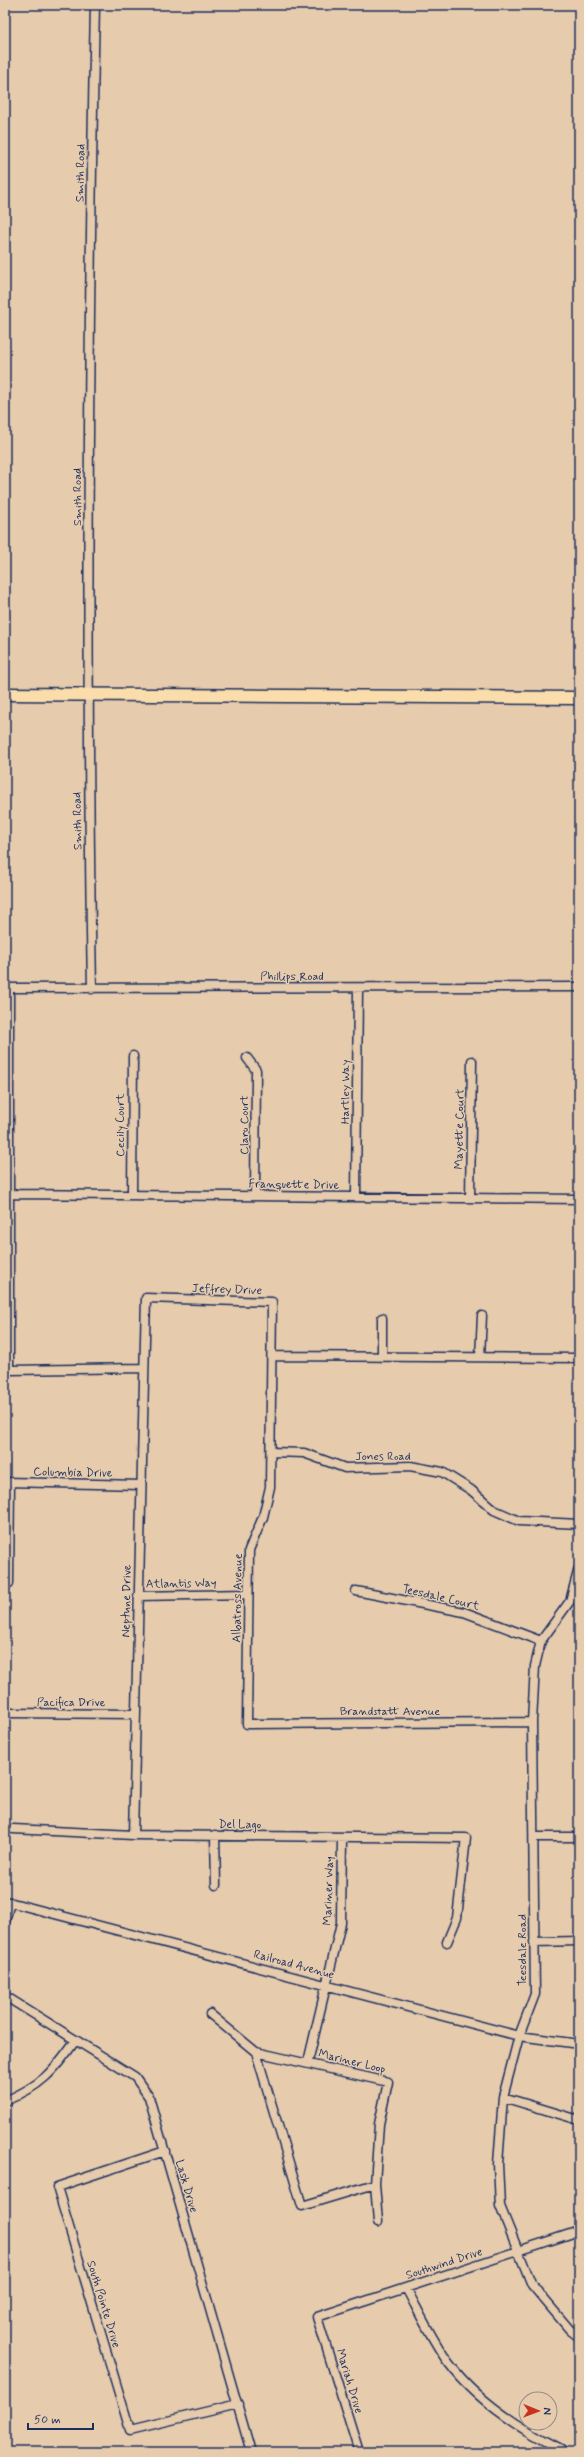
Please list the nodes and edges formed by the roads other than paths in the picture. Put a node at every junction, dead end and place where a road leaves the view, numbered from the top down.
1 (95, 5) edge
2 (5, 694) edge
3 (88, 696) junction
4 (579, 698) edge
5 (579, 987) edge
6 (7, 988) edge
7 (358, 988) junction
8 (92, 989) junction
9 (132, 1056) dead end
10 (247, 1058) dead end
11 (472, 1061) dead end
12 (9, 1194) junction
13 (132, 1195) junction
14 (255, 1196) junction
15 (356, 1197) junction
16 (470, 1198) junction
17 (579, 1199) edge
18 (7, 1300) edge
19 (482, 1316) dead end
20 (382, 1318) dead end
21 (272, 1356) junction
22 (382, 1357) junction
23 (480, 1357) junction
24 (579, 1358) edge
25 (143, 1368) junction
26 (271, 1452) junction
27 (8, 1482) edge
28 (141, 1485) junction
29 (579, 1524) edge
30 (579, 1568) edge
31 (9, 1583) dead end
32 (356, 1590) dead end
33 (248, 1594) junction
34 (138, 1596) junction
35 (541, 1641) junction
36 (5, 1713) edge
37 (136, 1714) junction
38 (532, 1722) junction
39 (248, 1724) joint
40 (13, 1829) dead end
41 (133, 1835) junction
42 (216, 1835) junction
43 (342, 1836) junction
44 (534, 1837) junction
45 (579, 1837) edge
46 (216, 1885) dead end
47 (8, 1902) edge
48 (5, 1922) edge
49 (579, 1941) edge
50 (447, 1942) dead end
51 (534, 1942) junction
52 (326, 1984) junction
53 (5, 1996) edge
54 (210, 2014) dead end
55 (519, 2036) junction
56 (75, 2041) junction
57 (579, 2044) edge
58 (256, 2052) junction
59 (308, 2062) junction
60 (503, 2097) junction
61 (5, 2101) edge
62 (579, 2120) edge
63 (164, 2151) junction
64 (375, 2184) junction
65 (378, 2222) dead end
66 (579, 2231) edge
67 (518, 2251) junction
68 (406, 2288) junction
69 (317, 2317) joint
70 (579, 2337) edge
71 (238, 2404) junction
72 (251, 2452) edge
73 (359, 2452) edge
74 (561, 2452) edge

1 - 3 street, Smith Road
2 - 3 highway
3 - 4 highway
3 - 8 street, Smith Road
5 - 7 street, Phillips Road
6 - 8 street, Phillips Road
6 - 12 street
7 - 8 street, Phillips Road
7 - 15 street, Hartley Way
9 - 13 street, Cecily Court
10 - 14 street, Claro Court
11 - 16 street, Mayette Court
12 - 13 street, Franquette Drive
12 - 18 street
13 - 14 street, Franquette Drive
14 - 15 street, Franquette Drive
15 - 16 street, Franquette Drive
16 - 17 street, Franquette Drive
18 - 25 street
19 - 23 street
20 - 22 street
21 - 22 street
21 - 25 street, Jeffrey Drive
21 - 26 street, Albatross Avenue
22 - 23 street
23 - 24 street
25 - 28 street, Neptune Drive
26 - 29 street, Jones Road
26 - 33 street, Albatross Avenue
27 - 28 street, Columbia Drive
27 - 31 street
28 - 34 street, Neptune Drive
30 - 35 street, Teesdale Road
32 - 35 street, Teesdale Court
33 - 34 street, Atlantis Way
33 - 39 street, Albatross Avenue
34 - 37 street, Neptune Drive
35 - 38 street, Teesdale Road
36 - 37 street, Pacifica Drive
37 - 41 street, Neptune Drive
38 - 39 street, Brandstatt Avenue
38 - 44 street, Teesdale Road
40 - 41 street, Del Lago
41 - 42 street, Del Lago
42 - 43 street, Del Lago
42 - 46 street
43 - 50 street, Del Lago
43 - 52 street, Mariner Way
44 - 45 street
44 - 51 street, Teesdale Road
47 - 48 street
47 - 52 street, Railroad Avenue
49 - 51 street
51 - 55 street, Teesdale Road
52 - 55 street, Railroad Avenue
52 - 59 street, Mariner Way
53 - 56 street, Lask Drive
54 - 58 street, Mariner Loop
55 - 57 street, Railroad Avenue
55 - 60 street, Teesdale Road
56 - 61 street
56 - 63 street, Lask Drive
58 - 59 street, Mariner Loop
58 - 64 street
59 - 64 street, Mariner Loop
60 - 62 street
60 - 67 street, Teesdale Road
63 - 71 street, Lask Drive
63 - 71 street, South Pointe Drive
64 - 65 street, Mariner Loop
66 - 67 street, Southwind Drive
67 - 68 street, Southwind Drive
67 - 70 street, Teesdale Road
68 - 69 street, Southwind Drive
68 - 74 street
69 - 73 street, Mariah Drive
71 - 72 street, Lask Drive

